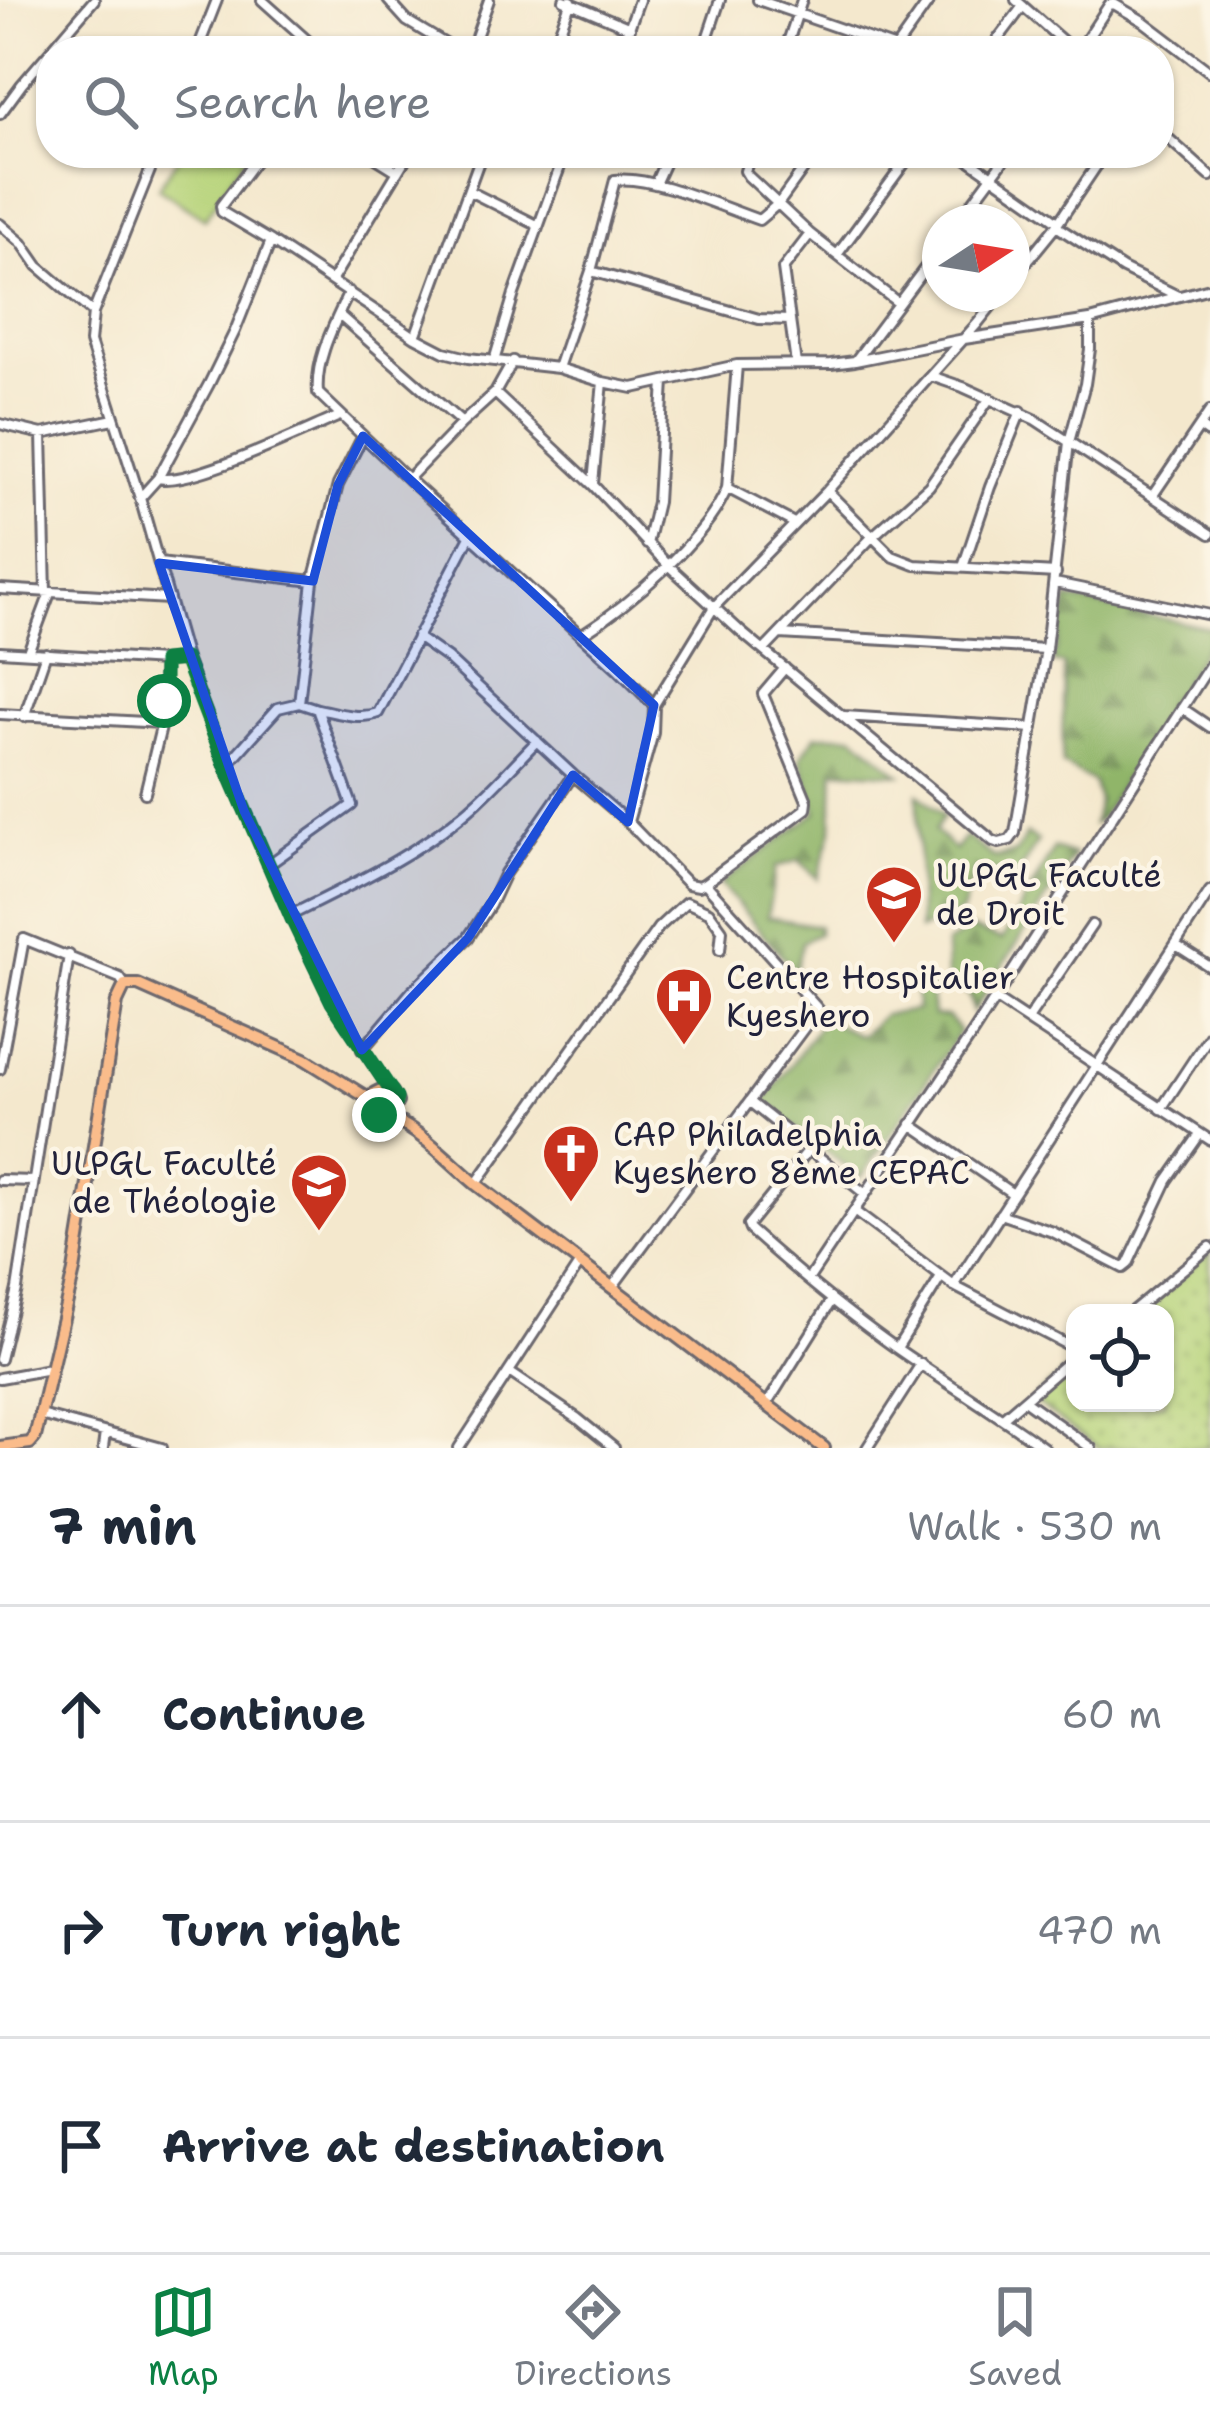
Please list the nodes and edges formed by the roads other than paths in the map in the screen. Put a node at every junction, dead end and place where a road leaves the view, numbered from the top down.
1 (94, 0) edge
2 (217, 0) edge
3 (262, 0) edge
4 (388, 0) edge
5 (489, 0) edge
6 (639, 0) edge
7 (720, 0) edge
8 (758, 0) edge
9 (802, 0) edge
10 (930, 0) edge
11 (569, 1) edge
12 (1020, 3) edge
13 (798, 13) junction
14 (630, 28) junction
15 (63, 36) edge
16 (203, 36) edge
17 (303, 36) edge
18 (432, 36) edge
19 (476, 36) edge
20 (557, 36) edge
21 (627, 36) edge
22 (708, 36) edge
23 (790, 36) edge
24 (860, 36) edge
25 (904, 36) edge
26 (999, 36) edge
27 (1059, 36) edge
28 (1087, 36) edge
29 (1163, 36) edge
30 (1174, 45) edge
31 (36, 68) edge
32 (1210, 72) edge
33 (0, 114) edge
34 (1174, 144) edge
35 (151, 168) edge
36 (250, 168) edge
37 (393, 168) edge
38 (400, 168) edge
39 (475, 168) edge
40 (559, 168) edge
41 (663, 168) edge
42 (747, 168) edge
43 (804, 168) edge
44 (901, 168) edge
45 (981, 168) edge
46 (998, 168) edge
47 (1095, 168) edge
48 (398, 171) junction
49 (992, 176) junction
50 (1210, 176) edge
51 (656, 184) junction
52 (469, 191) junction
53 (779, 202) junction
54 (971, 204) edge
55 (0, 224) edge
56 (1057, 224) junction
57 (538, 226) junction
58 (811, 234) junction
59 (271, 241) junction
60 (838, 255) junction
61 (1030, 258) edge
62 (591, 271) junction
63 (922, 271) edge
64 (332, 281) junction
65 (1210, 288) edge
66 (349, 292) junction
67 (1179, 297) junction
68 (897, 302) junction
69 (986, 312) edge
70 (93, 313) junction
71 (339, 315) junction
72 (790, 320) junction
73 (1090, 320) junction
74 (415, 337) junction
75 (964, 339) junction
76 (494, 361) junction
77 (513, 361) junction
78 (855, 361) junction
79 (796, 364) junction
80 (737, 365) junction
81 (558, 368) junction
82 (931, 376) junction
83 (603, 382) junction
84 (664, 382) junction
85 (495, 393) junction
86 (990, 398) junction
87 (1021, 411) junction
88 (1210, 411) edge
89 (340, 416) junction
90 (114, 419) junction
91 (462, 423) junction
92 (0, 424) edge
93 (1200, 427) junction
94 (42, 434) junction
95 (1210, 434) edge
96 (363, 436) junction
97 (1069, 442) junction
98 (158, 478) junction
99 (408, 479) junction
100 (593, 485) junction
101 (727, 488) junction
102 (827, 491) junction
103 (1154, 495) junction
104 (140, 498) junction
105 (794, 523) junction
106 (1210, 534) edge
107 (470, 536) junction
108 (873, 536) junction
109 (647, 544) junction
110 (159, 563) junction
111 (668, 564) junction
112 (963, 567) junction
113 (1055, 578) junction
114 (314, 581) junction
115 (0, 590) edge
116 (48, 593) junction
117 (169, 599) junction
118 (714, 607) junction
119 (1210, 615) edge
120 (780, 634) junction
121 (581, 635) junction
122 (417, 637) junction
123 (764, 650) junction
124 (1046, 650) junction
125 (0, 651) edge
126 (28, 652) junction
127 (46, 653) junction
128 (185, 659) junction
129 (164, 661) junction
130 (1210, 665) edge
131 (785, 668) junction
132 (299, 704) junction
133 (654, 705) junction
134 (1182, 708) junction
135 (316, 709) junction
136 (0, 714) edge
137 (24, 716) junction
138 (844, 716) junction
139 (162, 723) junction
140 (1210, 727) edge
141 (1033, 728) junction
142 (537, 741) junction
143 (226, 766) junction
144 (573, 775) junction
145 (145, 793) dead end
146 (628, 822) junction
147 (268, 865) junction
148 (706, 883) junction
149 (1210, 891) edge
150 (291, 915) junction
151 (1092, 925) dead end
152 (1176, 944) junction
153 (720, 950) dead end
154 (69, 955) junction
155 (1210, 967) edge
156 (125, 985) junction
157 (994, 998) junction
158 (1028, 1019) junction
159 (1210, 1035) edge
160 (362, 1050) junction
161 (1098, 1065) junction
162 (0, 1069) edge
163 (392, 1092) junction
164 (371, 1100) junction
165 (750, 1102) junction
166 (1161, 1108) junction
167 (390, 1115) junction
168 (911, 1124) junction
169 (1200, 1134) junction
170 (1210, 1140) edge
171 (810, 1148) junction
172 (0, 1180) edge
173 (34, 1181) junction
174 (476, 1184) junction
175 (864, 1193) junction
176 (1013, 1194) junction
177 (854, 1211) junction
178 (1000, 1214) junction
179 (1210, 1247) edge
180 (580, 1263) junction
181 (941, 1277) junction
182 (808, 1280) junction
183 (613, 1286) junction
184 (954, 1286) junction
185 (832, 1299) junction
186 (1141, 1304) edge
187 (897, 1348) junction
188 (1066, 1348) edge
189 (0, 1359) edge
190 (1066, 1361) edge
191 (922, 1364) junction
192 (52, 1369) junction
193 (508, 1372) junction
194 (0, 1378) edge
195 (1024, 1400) junction
196 (766, 1405) junction
197 (41, 1415) junction
198 (1004, 1417) junction
199 (105, 1432) junction
200 (0, 1447) edge
201 (103, 1448) edge
202 (162, 1448) edge
203 (459, 1448) edge
204 (614, 1448) edge
205 (824, 1448) edge
206 (867, 1448) edge
207 (1044, 1448) edge
208 (1091, 1448) edge

1 - 15 street
2 - 16 street
3 - 17 street
4 - 18 street
5 - 19 street
6 - 14 street
7 - 22 street
8 - 13 street
9 - 13 street
10 - 25 street
11 - 14 street
11 - 20 street
12 - 26 street
12 - 27 street
13 - 23 street
13 - 24 street
14 - 21 street
28 - 29 street
30 - 32 street
31 - 33 street
34 - 50 street
35 - 70 street
36 - 59 street
37 - 48 street
38 - 48 street
39 - 52 street
40 - 57 street
41 - 51 street
42 - 53 street
43 - 53 street
44 - 60 street
45 - 49 street
46 - 49 street
47 - 56 street
48 - 64 street
49 - 54 street
49 - 56 street
51 - 53 street
51 - 62 street
52 - 57 street
52 - 74 street
53 - 58 street
55 - 70 street
56 - 61 street
56 - 67 street
57 - 76 street
58 - 60 street
58 - 72 street
59 - 64 street
59 - 98 street
60 - 68 street
62 - 72 street
62 - 81 street
63 - 68 street
64 - 66 street
65 - 67 street
66 - 71 street
66 - 74 street
67 - 73 street
68 - 78 street
69 - 75 street
70 - 90 street
71 - 89 street
71 - 91 street
72 - 79 street
73 - 75 street
73 - 97 street
74 - 76 street
75 - 78 street
75 - 82 street
76 - 77 street
77 - 81 street
77 - 85 street
78 - 79 street
79 - 80 street
80 - 84 street
80 - 101 street
81 - 83 street
82 - 86 street
82 - 102 street
83 - 84 street
83 - 100 street
84 - 109 street
85 - 91 street
85 - 100 street
86 - 87 street
86 - 108 street
87 - 97 street
87 - 112 street
88 - 93 street
89 - 96 street
89 - 98 street
90 - 94 street
90 - 104 street
91 - 99 street
92 - 94 street
93 - 95 street
93 - 103 street
94 - 116 street
96 - 99 street
96 - 114 street
97 - 103 street
97 - 113 street
98 - 104 street
99 - 107 street
100 - 109 street
101 - 105 street
101 - 111 street
102 - 105 street
102 - 108 street
103 - 106 street
104 - 110 street
105 - 118 street
107 - 121 street
107 - 122 street
108 - 112 street
108 - 120 street
109 - 111 street
110 - 114 street
110 - 117 street
111 - 118 street
111 - 121 street
112 - 113 street
113 - 119 street
113 - 124 street
114 - 132 street
115 - 116 street
116 - 117 street
116 - 126 street
117 - 128 street
118 - 123 street
118 - 133 street
120 - 123 street
120 - 124 street
121 - 133 street
122 - 135 street
122 - 142 street
123 - 131 street
124 - 141 street
125 - 126 street
126 - 127 street
127 - 129 street
127 - 137 street
128 - 129 street
128 - 143 street
129 - 139 street
130 - 134 street
131 - 138 street
131 - 148 street
132 - 135 street
132 - 143 street
133 - 146 street
134 - 140 street
134 - 157 street
135 - 147 street
136 - 137 street
137 - 139 street
138 - 141 street
138 - 141 street
139 - 145 street
142 - 144 street
142 - 150 street
143 - 147 street
144 - 146 street
144 - 160 street
146 - 148 street
147 - 150 street
148 - 165 street
149 - 152 street
150 - 160 street
151 - 158 street
152 - 155 street
152 - 161 street
153 - 174 street
154 - 156 street
154 - 162 street
154 - 173 street
156 - 164 main road
156 - 192 main road
157 - 158 street
157 - 168 street
158 - 161 street
159 - 166 street
160 - 163 street
161 - 166 street
161 - 176 street
163 - 164 main road
163 - 167 main road
164 - 167 main road
165 - 171 street
165 - 183 street
166 - 169 street
167 - 174 main road
168 - 175 street
168 - 176 street
169 - 170 street
169 - 178 street
171 - 175 street
171 - 182 street
172 - 173 street
173 - 189 street
174 - 180 main road
175 - 177 street
176 - 178 street
177 - 181 street
177 - 182 street
178 - 184 street
179 - 186 street
180 - 183 main road
180 - 193 street
181 - 184 street
181 - 187 street
182 - 185 street
183 - 196 main road
184 - 188 street
185 - 187 street
185 - 196 street
187 - 191 street
190 - 195 street
191 - 198 street
191 - 206 street
192 - 194 street
192 - 197 main road
193 - 203 street
193 - 204 street
195 - 198 street
195 - 208 street
196 - 205 main road
197 - 199 street
197 - 200 main road
198 - 207 street
199 - 201 street
199 - 202 street

